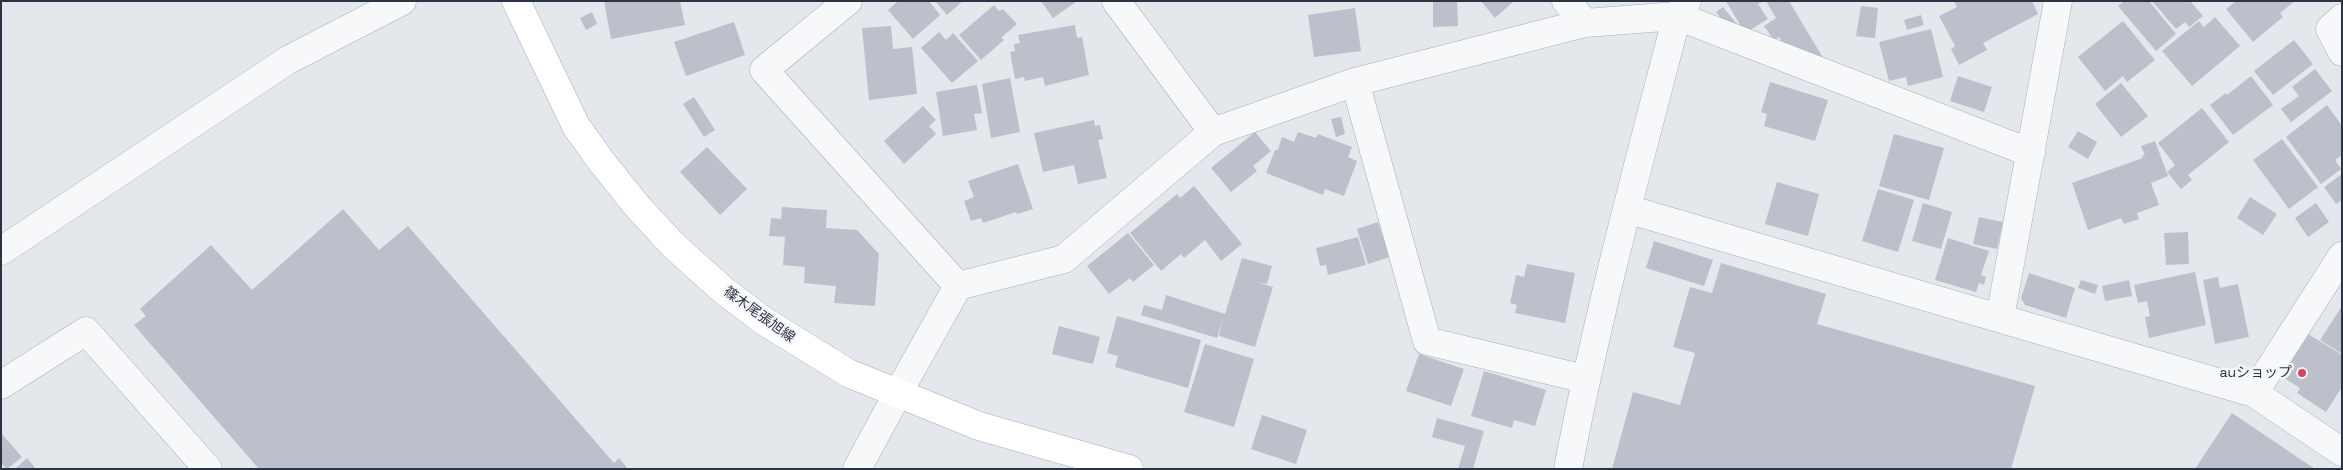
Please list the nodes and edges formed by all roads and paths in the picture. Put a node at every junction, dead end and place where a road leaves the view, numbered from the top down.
1 (402, 1) edge
2 (516, 1) edge
3 (848, 1) edge
4 (1116, 1) edge
5 (1566, 1) edge
6 (2058, 1) edge
7 (1677, 6) edge
8 (2342, 18) edge
9 (1584, 23) junction
10 (2342, 52) edge
11 (1355, 82) junction
12 (1214, 132) junction
13 (2031, 153) junction
14 (1627, 209) junction
15 (1, 251) edge
16 (2342, 256) edge
17 (958, 286) junction
18 (2000, 318) junction
19 (1585, 379) junction
20 (1, 385) edge
21 (898, 393) junction
22 (2254, 393) junction
23 (2342, 452) edge
24 (208, 469) edge
25 (857, 469) edge
26 (1129, 469) edge
27 (1568, 469) edge

1 - 15 street
2 - 21 main road, 篠木尾張旭線
3 - 17 street
4 - 12 street
5 - 9 street
6 - 13 street
7 - 9 street
7 - 13 street
7 - 14 street
8 - 10 street
9 - 11 street
11 - 12 street
11 - 19 street
12 - 17 street
13 - 18 street
14 - 18 street
14 - 19 street
16 - 22 street
17 - 21 street
18 - 22 street
19 - 27 street
20 - 24 street
21 - 25 street
21 - 26 main road, 篠木尾張旭線
22 - 23 street

